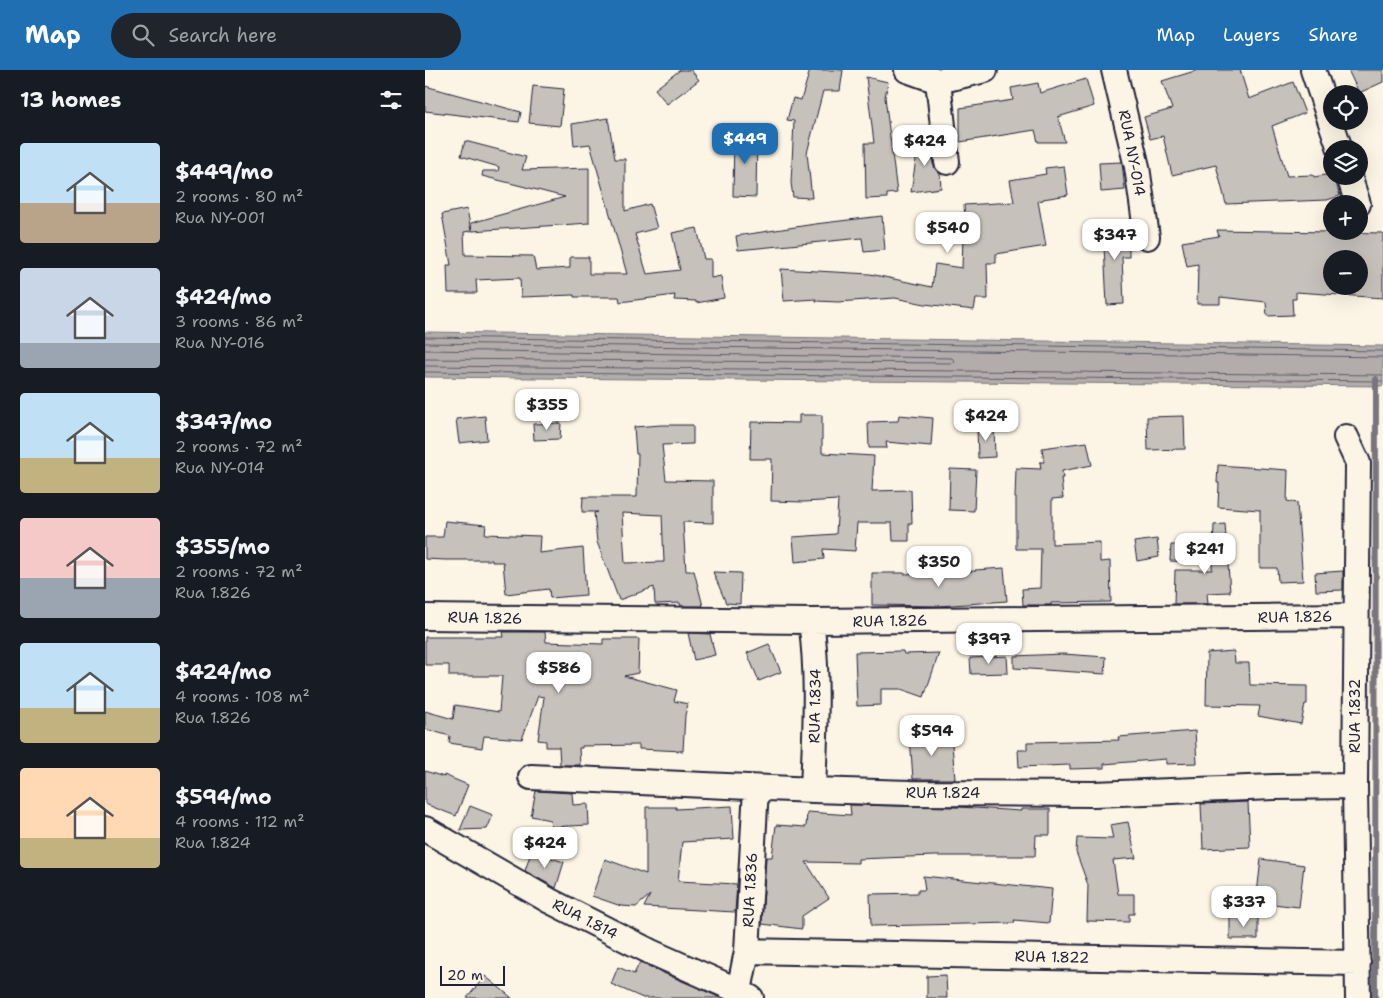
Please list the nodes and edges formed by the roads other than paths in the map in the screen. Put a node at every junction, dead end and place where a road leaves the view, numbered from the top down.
1 (907, 70) edge
2 (985, 70) edge
3 (1114, 70) edge
4 (1313, 70) edge
5 (938, 81) junction
6 (1336, 140) edge
7 (947, 162) dead end
8 (1147, 237) dead end
9 (1346, 437) dead end
10 (1356, 616) junction
11 (425, 617) edge
12 (811, 622) junction
13 (531, 777) dead end
14 (1355, 786) junction
15 (756, 788) junction
16 (813, 790) junction
17 (425, 829) edge
18 (747, 951) junction
19 (1358, 963) junction
20 (745, 994) edge
21 (1358, 998) edge

1 - 5 street
2 - 5 street
3 - 8 street, RUA NY-014
4 - 6 street
5 - 7 street
9 - 10 street, RUA 1.832
10 - 12 street, RUA 1.826
10 - 14 street, RUA 1.832
11 - 12 street, RUA 1.826
12 - 16 street, RUA 1.834
13 - 15 street, RUA 1.824
14 - 16 street, RUA 1.824
14 - 19 street, RUA 1.832
15 - 16 street, RUA 1.824
15 - 18 street, RUA 1.836
17 - 20 street, RUA 1.814
18 - 19 street, RUA 1.822
18 - 20 street, RUA 1.836
19 - 21 street, RUA 1.832

